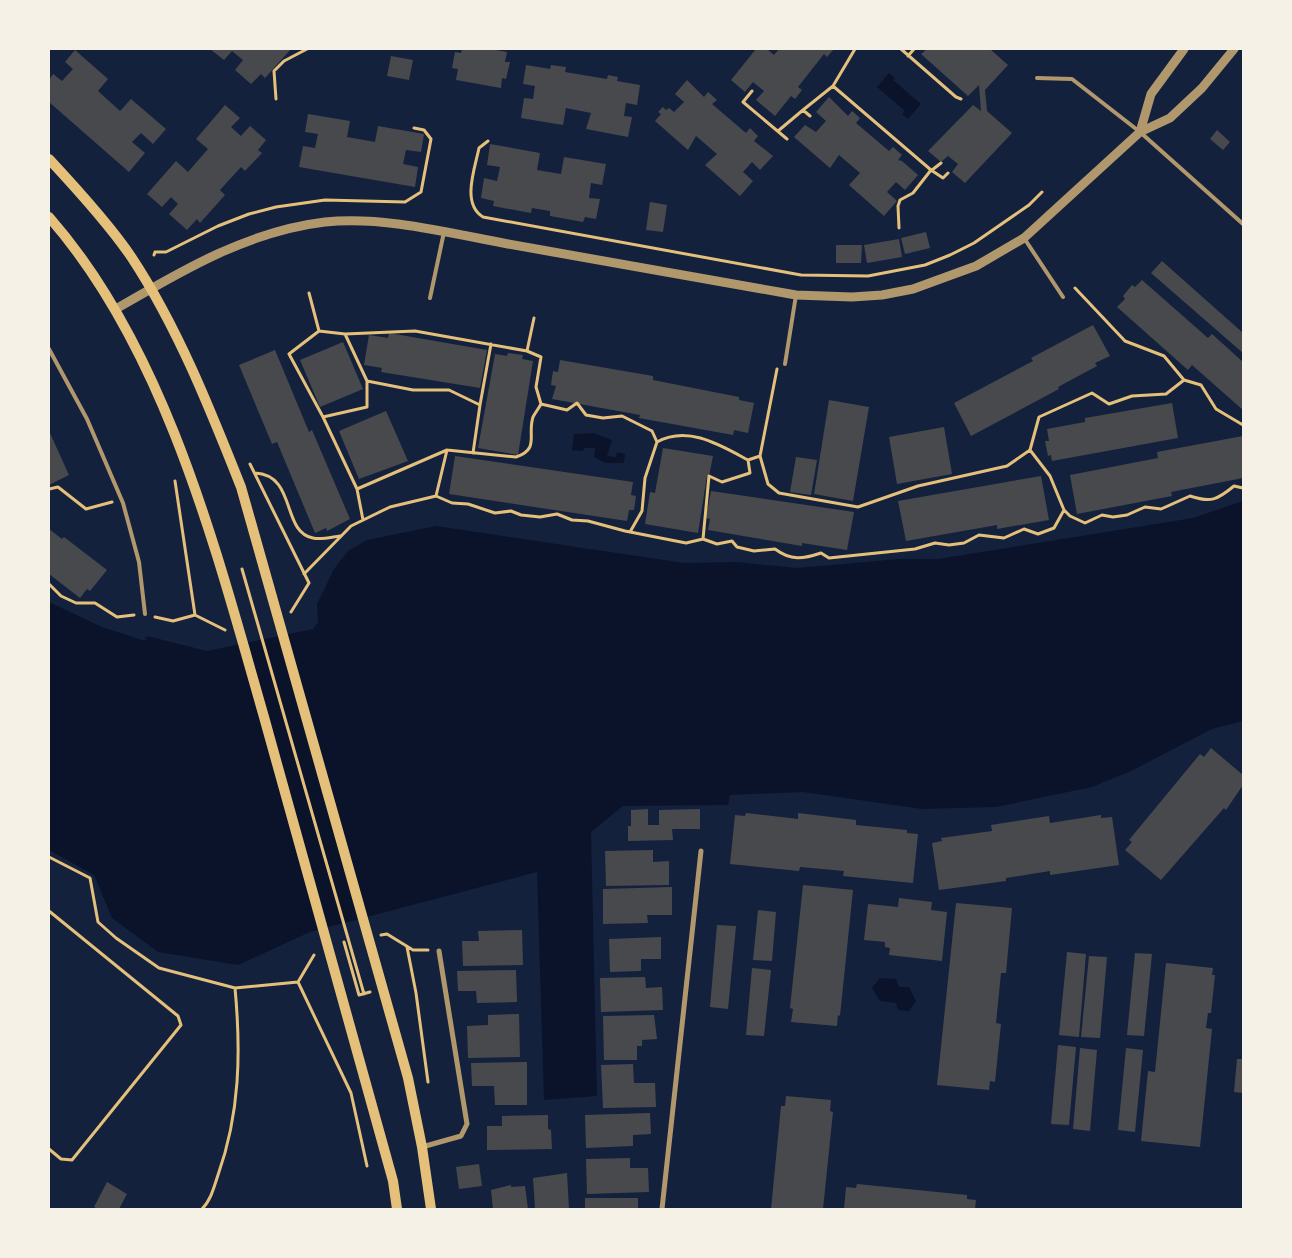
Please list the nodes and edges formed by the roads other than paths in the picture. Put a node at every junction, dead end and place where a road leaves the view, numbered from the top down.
1 (1184, 49) edge
2 (1234, 49) edge
3 (1037, 78) dead end
4 (1140, 132) junction
5 (49, 158) edge
6 (49, 217) edge
7 (1243, 224) edge
8 (444, 232) junction
9 (1024, 238) junction
10 (151, 289) junction
11 (796, 295) junction
12 (1063, 297) dead end
13 (430, 298) dead end
14 (116, 309) junction
15 (49, 349) edge
16 (786, 364) dead end
17 (145, 614) road end
18 (701, 851) dead end
19 (439, 951) dead end
20 (422, 1147) junction
21 (397, 1209) edge
22 (431, 1209) edge
23 (662, 1209) edge

1 - 4 street
2 - 4 street
3 - 4 lane
4 - 7 lane
4 - 9 street
5 - 10 main road
6 - 14 main road
8 - 10 street
8 - 11 street
8 - 13 lane
9 - 11 street
9 - 12 lane
10 - 14 street
10 - 20 main road
11 - 16 lane
14 - 21 main road
15 - 17 lane
18 - 23 street
19 - 20 street
20 - 22 main road

